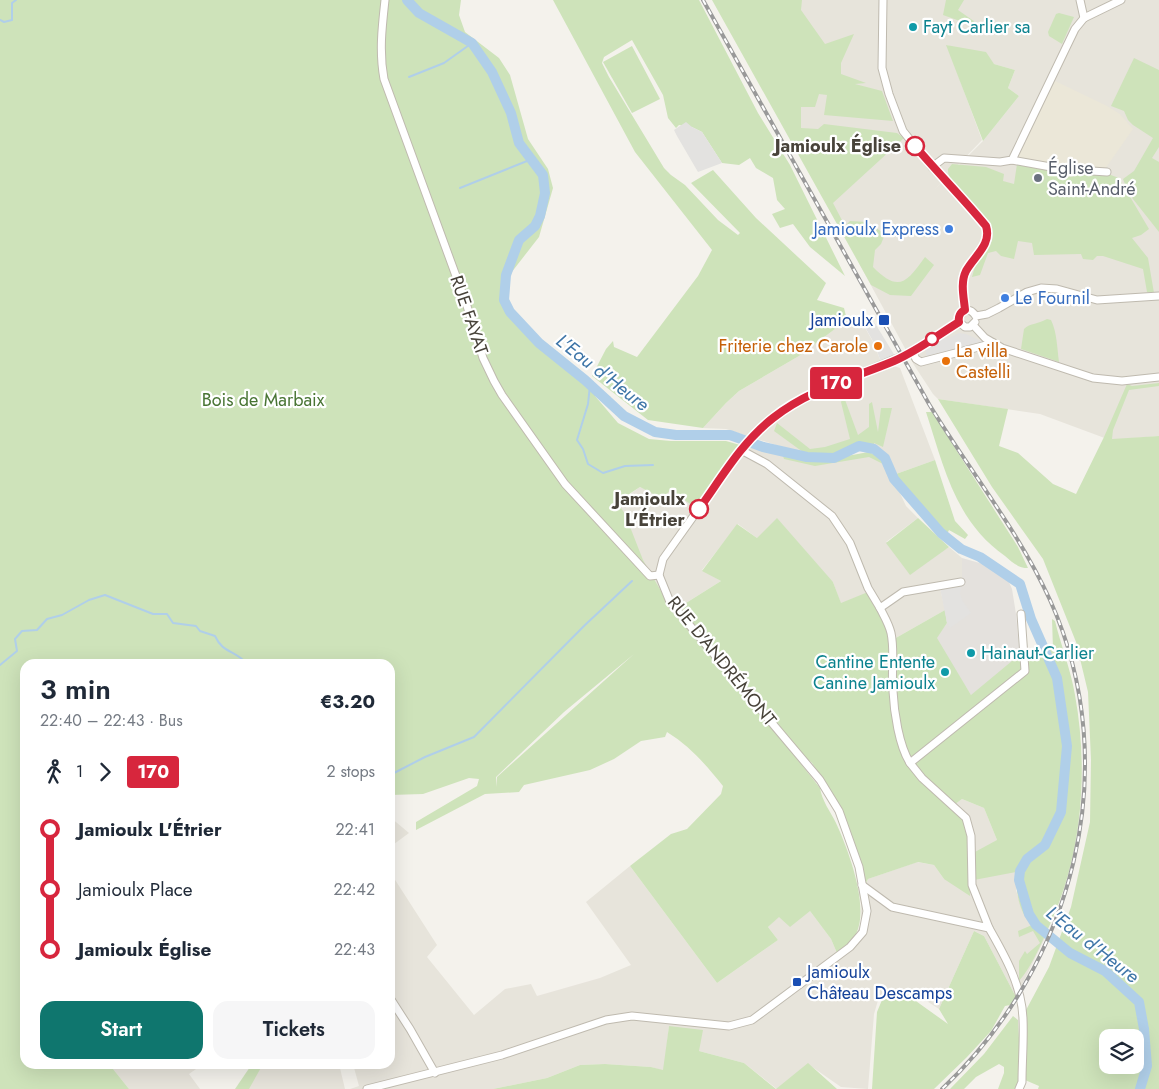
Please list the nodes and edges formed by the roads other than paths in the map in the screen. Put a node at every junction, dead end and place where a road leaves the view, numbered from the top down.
1 (385, 0) edge
2 (883, 0) edge
3 (1080, 0) edge
4 (1121, 0) edge
5 (1084, 18) junction
6 (1012, 160) junction
7 (932, 167) junction
8 (1107, 172) dead end
9 (1159, 296) edge
10 (965, 310) junction
11 (976, 316) junction
12 (959, 322) junction
13 (973, 325) junction
14 (994, 343) junction
15 (912, 351) junction
16 (1159, 377) edge
17 (741, 449) junction
18 (659, 575) junction
19 (961, 582) dead end
20 (880, 608) junction
21 (1020, 614) dead end
22 (910, 762) junction
23 (862, 885) junction
24 (989, 928) junction
25 (395, 1006) edge
26 (435, 1073) junction
27 (367, 1089) edge
28 (1019, 1089) edge

1 - 18 street, RUE FAYAT
2 - 7 street
3 - 5 street
4 - 5 street
5 - 6 street
6 - 7 street
6 - 8 street
7 - 10 street
9 - 11 street
10 - 11 street
10 - 12 street
11 - 13 street
12 - 13 street
12 - 15 street
13 - 14 street
14 - 15 street
14 - 16 street
15 - 17 street
17 - 18 street
17 - 20 street
18 - 23 street, RUE D'ANDRÉMONT
19 - 20 street
20 - 22 street
21 - 22 street
22 - 24 street
23 - 24 street
23 - 26 street, RUE D'ANDRÉMONT
24 - 28 street
25 - 26 street
26 - 27 street, RUE D'ANDRÉMONT

